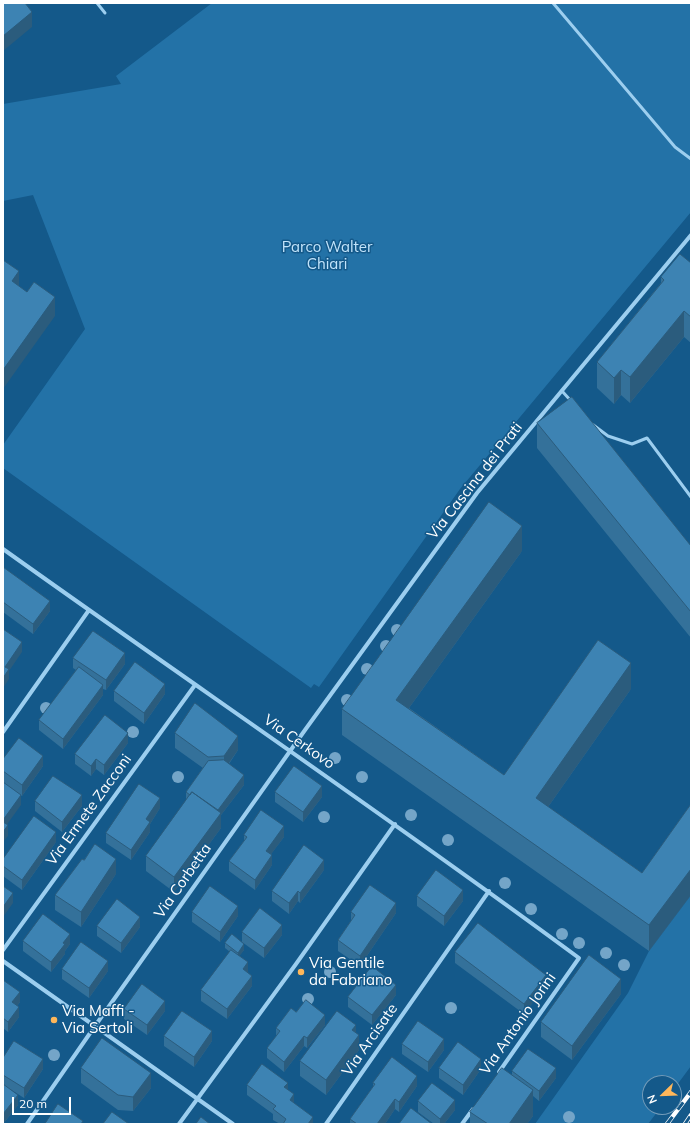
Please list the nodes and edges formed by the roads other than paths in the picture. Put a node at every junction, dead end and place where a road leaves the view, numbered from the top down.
1 (97, 3) edge
2 (553, 3) edge
3 (105, 13) dead end
4 (691, 159) edge
5 (691, 235) edge
6 (562, 391) junction
7 (571, 403) edge
8 (590, 422) edge
9 (691, 497) edge
10 (3, 549) edge
11 (89, 610) junction
12 (195, 685) junction
13 (3, 732) edge
14 (290, 751) junction
15 (394, 824) junction
16 (488, 891) junction
17 (3, 950) edge
18 (579, 958) joint
19 (3, 961) edge
20 (95, 1026) junction
21 (498, 1073) edge
22 (197, 1098) junction
23 (475, 1105) edge
24 (27, 1124) edge
25 (178, 1124) edge
26 (233, 1124) edge
27 (326, 1124) edge
28 (462, 1124) edge

1 - 3 lane
2 - 4 lane
5 - 6 street, Via Cascina dei Prati
6 - 7 lane
6 - 14 street, Via Cascina dei Prati
8 - 9 lane
10 - 11 street, Via Cerkovo
11 - 12 street, Via Cerkovo
11 - 13 street
12 - 14 street, Via Cerkovo
12 - 17 street, Via Ermete Zacconi
14 - 15 street, Via Cerkovo
14 - 20 street, Via Corbetta
15 - 16 street, Via Cerkovo
15 - 22 street
16 - 18 street, Via Cerkovo
16 - 27 street, Via Arcisate
18 - 21 street, Via Antonio Jorini
19 - 20 street
20 - 22 street
20 - 24 street, Via Corbetta
22 - 25 street
22 - 26 street
23 - 28 street

